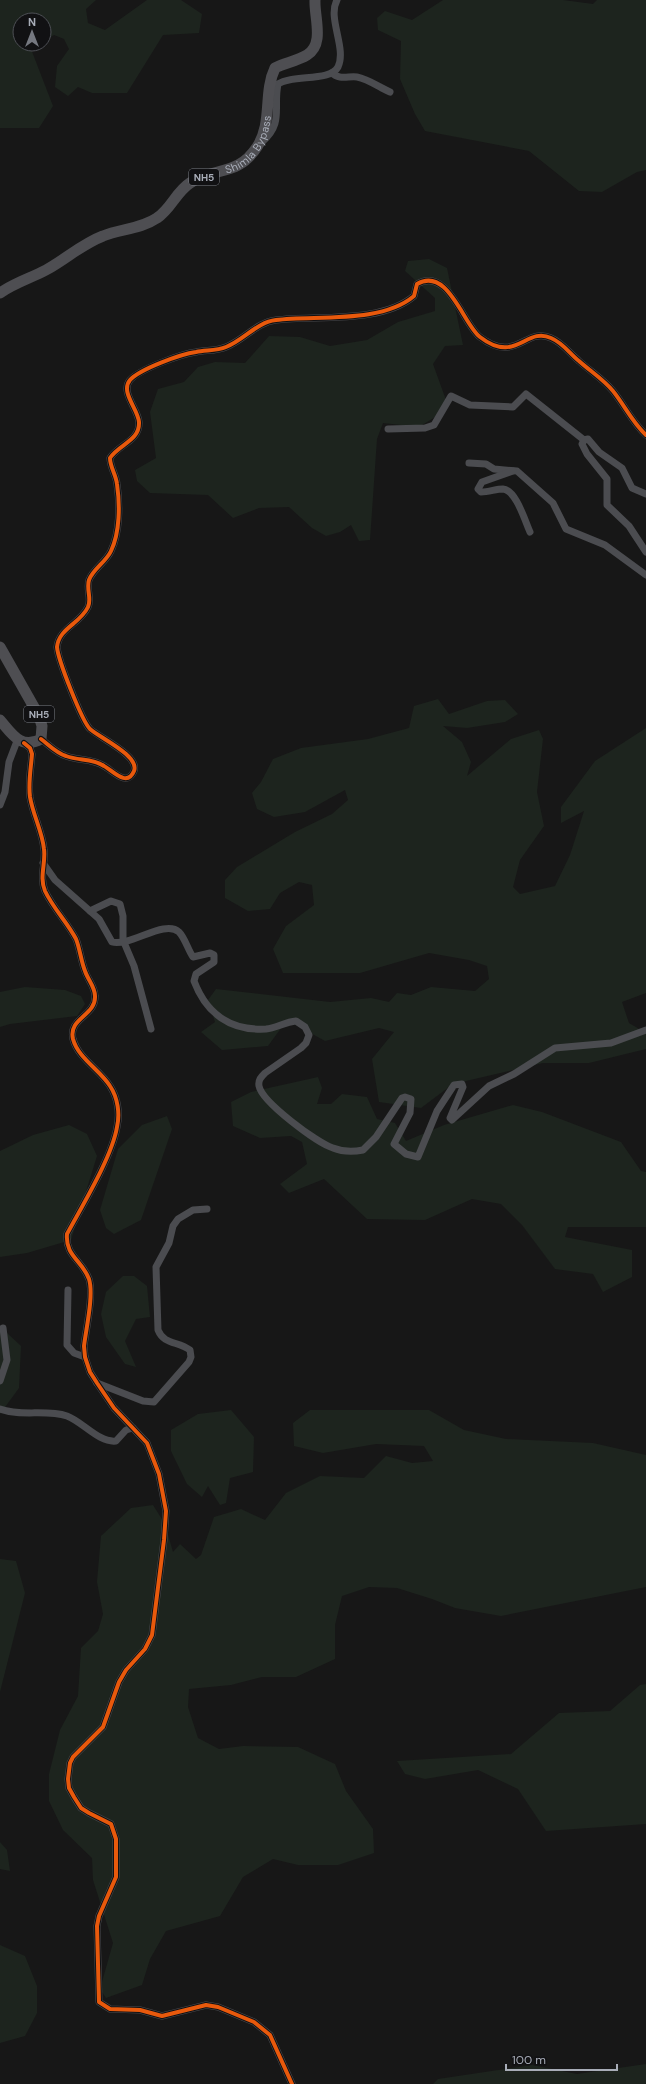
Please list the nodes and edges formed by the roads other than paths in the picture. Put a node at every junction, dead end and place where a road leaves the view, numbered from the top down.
1 (315, 0) edge
2 (338, 0) edge
3 (332, 73) junction
4 (390, 92) dead end
5 (258, 145) junction
6 (0, 293) edge
7 (388, 429) dead end
8 (646, 435) edge
9 (584, 440) junction
10 (469, 462) dead end
11 (515, 470) junction
12 (646, 494) edge
13 (530, 532) dead end
14 (646, 552) edge
15 (646, 576) edge
16 (0, 647) edge
17 (0, 720) edge
18 (41, 739) junction
19 (20, 742) junction
20 (0, 805) edge
21 (43, 863) junction
22 (90, 911) junction
23 (124, 943) junction
24 (151, 1029) dead end
25 (646, 1030) edge
26 (207, 1209) dead end
27 (68, 1290) dead end
28 (3, 1328) dead end
29 (85, 1357) junction
30 (0, 1381) edge
31 (97, 1383) junction
32 (0, 1409) edge
33 (133, 1428) junction
34 (292, 2084) edge

1 - 5 highway, Shimla Bypass / NH5
2 - 3 street
3 - 4 street
3 - 5 street
5 - 6 highway, Shimla Bypass / NH5
7 - 9 street
8 - 18 street
9 - 12 street
9 - 14 street
10 - 11 street
11 - 13 street
11 - 15 street
16 - 18 highway, NH5
17 - 19 highway
18 - 19 highway
19 - 20 street
19 - 21 street
21 - 22 street
21 - 29 street
22 - 23 street
22 - 23 street
23 - 24 street
23 - 25 street
26 - 31 street
27 - 29 street
28 - 30 street
29 - 31 street
31 - 33 street
32 - 33 street
33 - 34 street

